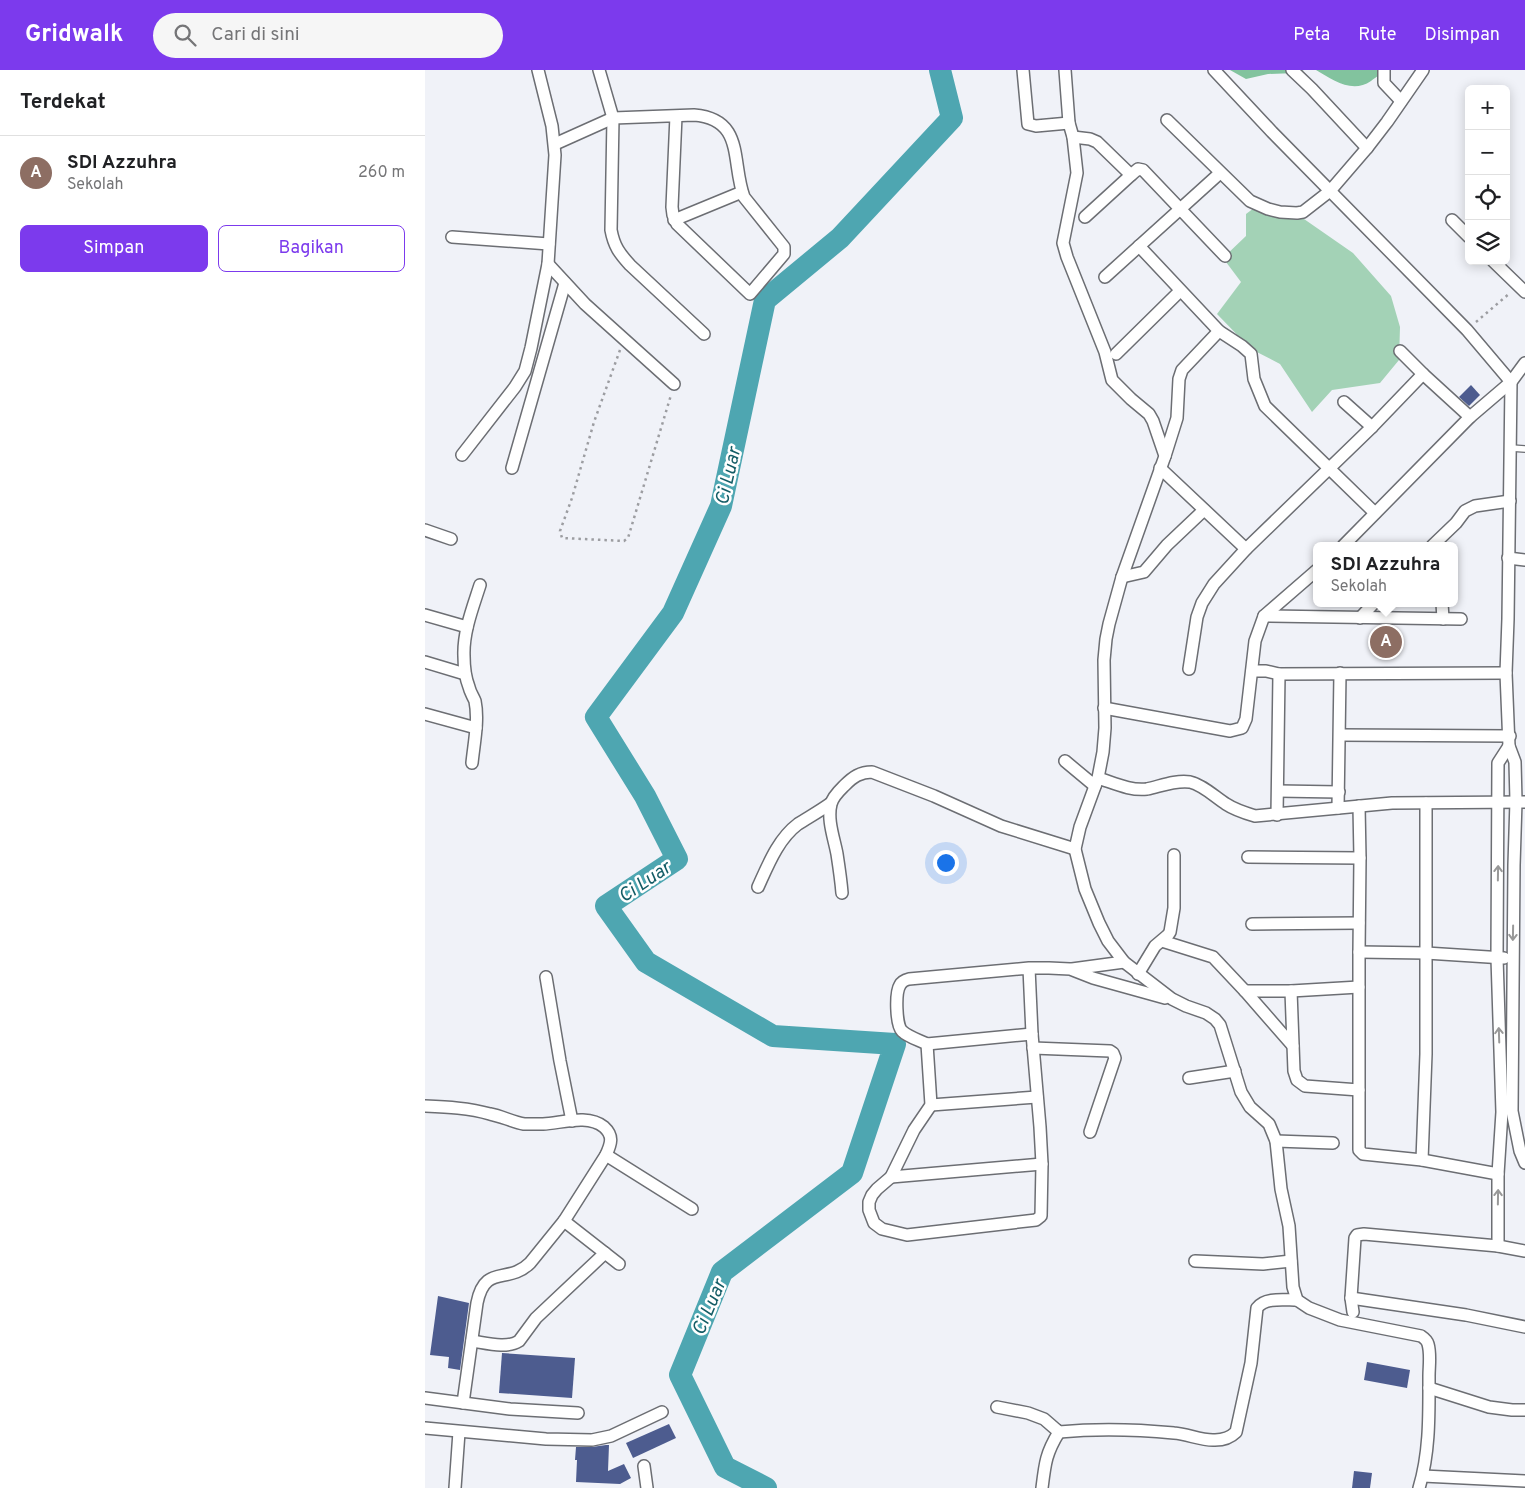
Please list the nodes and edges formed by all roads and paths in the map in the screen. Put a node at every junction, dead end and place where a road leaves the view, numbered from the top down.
1 (538, 70) edge
2 (599, 70) edge
3 (1023, 70) edge
4 (1065, 70) edge
5 (1214, 70) edge
6 (1293, 70) edge
7 (1384, 70) edge
8 (1423, 70) edge
9 (1401, 100) junction
10 (676, 116) junction
11 (613, 118) junction
12 (1167, 120) dead end
13 (1069, 123) junction
14 (1073, 137) junction
15 (555, 144) junction
16 (1367, 148) junction
17 (1220, 173) junction
18 (1131, 175) junction
19 (1330, 191) junction
20 (742, 192) junction
21 (1181, 210) junction
22 (1085, 217) dead end
23 (674, 220) junction
24 (1452, 220) dead end
25 (1465, 233) edge
26 (452, 237) dead end
27 (549, 244) junction
28 (1139, 246) junction
29 (1225, 256) dead end
30 (547, 264) junction
31 (1498, 265) edge
32 (1105, 277) dead end
33 (565, 283) junction
34 (1523, 285) edge
35 (1180, 291) junction
36 (1467, 330) junction
37 (1219, 331) junction
38 (704, 334) dead end
39 (624, 339) junction
40 (1400, 351) dead end
41 (1116, 354) dead end
42 (1525, 363) edge
43 (1423, 374) junction
44 (1511, 382) junction
45 (674, 384) joint
46 (1344, 402) dead end
47 (1470, 417) junction
48 (1372, 427) junction
49 (1511, 448) junction
50 (1525, 449) edge
51 (461, 454) dead end
52 (1165, 456) junction
53 (511, 468) dead end
54 (1160, 468) junction
55 (1329, 468) junction
56 (1510, 501) junction
57 (1204, 510) junction
58 (1375, 513) junction
59 (425, 530) edge
60 (451, 539) dead end
61 (1442, 541) edge
62 (1347, 542) edge
63 (1246, 549) junction
64 (1508, 558) junction
65 (1525, 560) edge
66 (1313, 573) edge
67 (1122, 577) junction
68 (481, 585) dead end
69 (1370, 607) edge
70 (1443, 607) edge
71 (425, 615) edge
72 (1263, 616) junction
73 (1360, 618) junction
74 (1443, 619) junction
75 (1461, 619) dead end
76 (467, 627) junction
77 (425, 662) edge
78 (1189, 669) dead end
79 (1253, 672) junction
80 (1340, 673) junction
81 (1506, 673) junction
82 (465, 674) junction
83 (1279, 674) junction
84 (1105, 708) junction
85 (425, 714) edge
86 (476, 728) junction
87 (1339, 735) junction
88 (1509, 740) junction
89 (1065, 761) dead end
90 (472, 763) dead end
91 (1096, 782) junction
92 (1278, 791) junction
93 (1339, 792) junction
94 (1431, 800) junction
95 (1499, 800) junction
96 (1521, 801) edge
97 (831, 803) junction
98 (1359, 806) junction
99 (1339, 808) junction
100 (1277, 815) junction
101 (1075, 849) junction
102 (1174, 855) dead end
103 (1247, 857) dead end
104 (1360, 858) junction
105 (758, 887) dead end
106 (842, 894) dead end
107 (1252, 924) dead end
108 (1359, 924) junction
109 (1162, 941) junction
110 (1359, 952) junction
111 (1426, 953) junction
112 (1497, 958) junction
113 (1513, 958) junction
114 (1125, 962) junction
115 (1029, 968) junction
116 (1070, 969) junction
117 (1138, 974) junction
118 (546, 977) dead end
119 (1359, 987) junction
120 (1245, 991) junction
121 (1291, 991) junction
122 (1172, 999) junction
123 (1032, 1034) junction
124 (927, 1044) junction
125 (1293, 1046) junction
126 (1033, 1048) junction
127 (1235, 1071) junction
128 (1189, 1078) dead end
129 (1359, 1090) junction
130 (1037, 1097) junction
131 (931, 1105) junction
132 (425, 1106) edge
133 (1507, 1111) junction
134 (572, 1121) junction
135 (1090, 1132) dead end
136 (1276, 1142) junction
137 (1333, 1143) dead end
138 (606, 1155) junction
139 (1422, 1160) junction
140 (1525, 1163) edge
141 (1042, 1164) junction
142 (1498, 1174) junction
143 (891, 1177) junction
144 (692, 1209) dead end
145 (564, 1221) junction
146 (1498, 1246) junction
147 (1525, 1251) edge
148 (605, 1253) junction
149 (1195, 1261) dead end
150 (1291, 1261) junction
151 (619, 1264) dead end
152 (1351, 1298) junction
153 (1297, 1300) junction
154 (1353, 1312) dead end
155 (1525, 1327) edge
156 (472, 1341) junction
157 (1429, 1388) junction
158 (425, 1398) edge
159 (463, 1403) junction
160 (997, 1407) dead end
161 (1525, 1410) edge
162 (662, 1412) dead end
163 (578, 1413) dead end
164 (425, 1428) edge
165 (459, 1432) junction
166 (1059, 1432) junction
167 (644, 1466) dead end
168 (1423, 1476) junction
169 (1525, 1481) edge
170 (455, 1488) edge
171 (647, 1488) edge
172 (1042, 1488) edge
173 (1419, 1488) edge

1 - 15 street
2 - 11 street
3 - 13 street
4 - 13 street
5 - 19 street
6 - 16 street
7 - 9 street
8 - 9 street
9 - 16 street
10 - 11 street
10 - 20 street
10 - 23 street
11 - 15 street
11 - 38 street
12 - 17 street
13 - 14 street
14 - 18 street
14 - 52 street
15 - 27 street
16 - 19 street
17 - 19 street
17 - 21 street
18 - 21 street
18 - 22 street
19 - 36 street
20 - 23 street
20 - 23 street
21 - 28 street
21 - 29 street
24 - 25 street
26 - 27 street
27 - 30 street
28 - 32 street
28 - 35 street
30 - 33 street
30 - 51 street
31 - 34 street
33 - 39 street
33 - 53 street
34 - 36 path
35 - 37 street
35 - 41 street
36 - 44 street
37 - 52 street
37 - 55 street
39 - 45 street
39 - 45 path
40 - 43 street
42 - 44 street
43 - 47 street
43 - 48 street
44 - 47 street
44 - 49 street
46 - 48 street
47 - 58 street
48 - 55 street
49 - 50 lane
49 - 56 street
52 - 54 street
54 - 57 street
54 - 67 street
55 - 58 street
55 - 63 street
56 - 61 street
56 - 64 street
57 - 63 street
57 - 67 street
58 - 62 street
59 - 60 street
63 - 78 street
64 - 65 street
64 - 81 street
66 - 72 street
67 - 84 street
68 - 76 street
69 - 73 street
70 - 74 street
71 - 76 street
72 - 73 street
72 - 79 street
73 - 74 street
74 - 75 street
76 - 82 street
77 - 82 street
79 - 83 street
79 - 84 street
80 - 81 street
80 - 83 street
80 - 87 street
81 - 88 street
82 - 86 street
83 - 92 street
84 - 91 street
85 - 86 street
86 - 90 street
87 - 88 street
87 - 93 street
88 - 95 street
88 - 96 street
89 - 91 street
91 - 100 street
91 - 101 street
92 - 93 street
92 - 100 street
93 - 99 street
94 - 95 street
94 - 98 street
94 - 111 street
95 - 96 street
112 -> 95 street
96 -> 113 street
97 - 101 street
97 - 105 street
97 - 106 street
98 - 99 street
98 - 104 street
99 - 100 street
101 - 114 street
102 - 109 street
103 - 104 street
104 - 108 street
107 - 108 street
108 - 110 street
109 - 117 street
109 - 120 street
110 - 111 street
110 - 119 street
111 - 112 street
111 - 139 street
112 - 113 street
133 -> 112 street
113 - 133 street
114 - 116 street
114 - 117 street
115 - 116 street
115 - 123 street
115 - 124 street
116 - 122 street
117 - 122 street
118 - 134 street
119 - 121 street
119 - 129 street
120 - 121 street
120 - 125 street
121 - 125 street
122 - 127 street
123 - 124 street
123 - 126 street
124 - 131 street
125 - 129 street
126 - 130 street
126 - 135 street
127 - 128 street
127 - 136 street
129 - 139 street
130 - 131 street
130 - 141 street
131 - 143 street
132 - 134 street
133 - 140 street
133 - 142 street
134 - 138 street
136 - 137 street
136 - 150 street
138 - 144 street
138 - 145 street
139 - 142 street
141 - 143 street
141 - 143 street
146 -> 142 street
145 - 148 street
145 - 156 street
146 - 147 street
146 - 152 street
148 - 151 street
148 - 156 street
149 - 150 street
150 - 153 street
152 - 154 street
152 - 155 street
153 - 157 street
153 - 166 street
156 - 159 street
157 - 161 street
157 - 168 street
158 - 159 street
159 - 163 street
160 - 166 street
162 - 165 street
164 - 165 street
165 - 170 street
166 - 172 street
167 - 171 street
168 - 169 street
168 - 173 street

